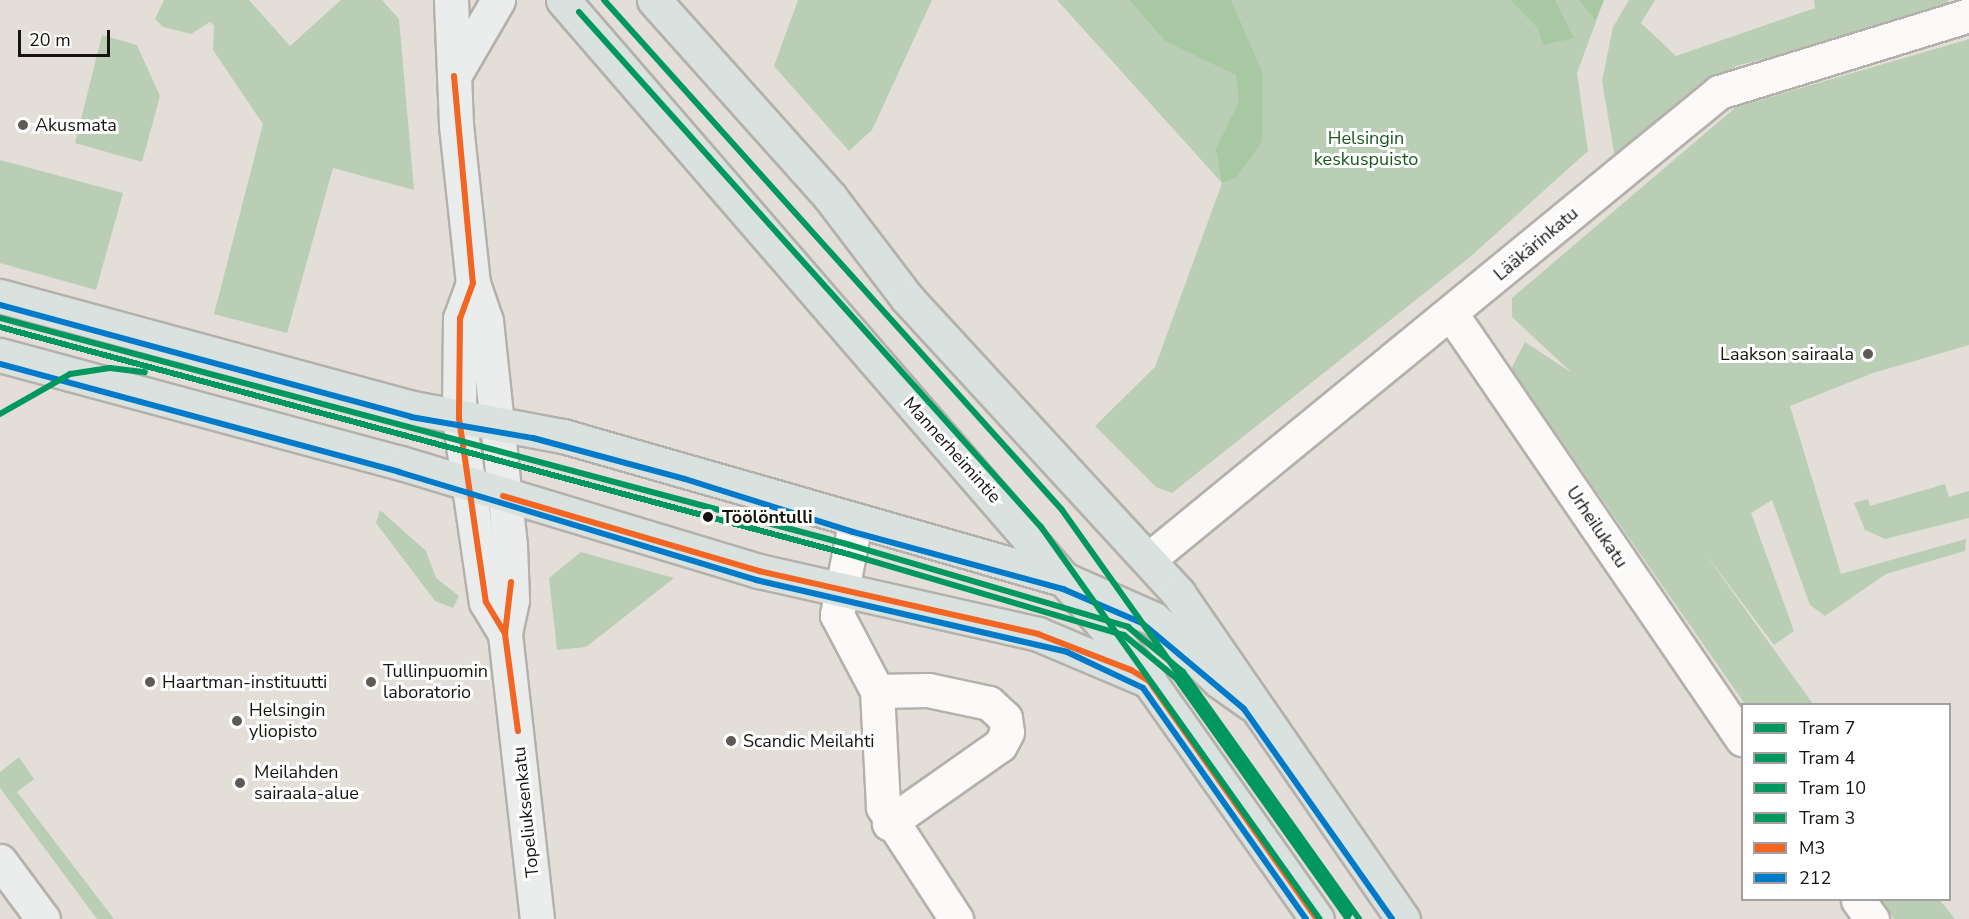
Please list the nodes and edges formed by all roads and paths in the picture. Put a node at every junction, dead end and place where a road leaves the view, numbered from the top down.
1 (451, 0) edge
2 (498, 0) edge
3 (563, 0) edge
4 (654, 0) edge
5 (1969, 15) edge
6 (454, 76) junction
7 (474, 284) junction
8 (0, 296) edge
9 (1440, 323) junction
10 (0, 355) edge
11 (459, 418) junction
12 (497, 424) junction
13 (466, 482) junction
14 (503, 496) junction
15 (855, 523) junction
16 (1149, 559) junction
17 (1066, 580) junction
18 (838, 590) junction
19 (505, 634) junction
20 (1149, 681) junction
21 (877, 691) junction
22 (1251, 704) junction
23 (1741, 736) edge
24 (889, 823) junction
25 (0, 861) edge
26 (1859, 901) edge
27 (43, 919) edge
28 (537, 919) edge
29 (956, 919) edge
30 (1317, 919) edge
31 (1403, 919) edge
32 (1872, 919) edge

1 - 6 main road, Topeliuksenkatu
2 - 6 main road
3 - 17 main road, Mannerheimintie
4 - 16 main road
5 - 9 street, Lääkärinkatu
6 - 7 main road, Topeliuksenkatu
7 - 11 main road, Topeliuksenkatu
7 - 12 main road, Topeliuksenkatu
8 - 11 main road
9 - 16 street, Lääkärinkatu
9 - 23 street, Urheilukatu
10 - 13 main road
11 - 12 main road
11 - 13 main road, Topeliuksenkatu
12 - 14 main road, Topeliuksenkatu
12 - 15 main road
13 - 14 main road
13 - 19 main road, Topeliuksenkatu
14 - 18 main road
14 - 19 main road, Topeliuksenkatu
15 - 17 main road
15 - 18 street
16 - 22 main road
17 - 20 main road, Mannerheimintie
17 - 22 main road
18 - 20 main road
18 - 21 street
19 - 28 main road, Topeliuksenkatu
20 - 30 main road, Mannerheimintie
21 - 24 street
21 - 24 street
22 - 31 main road
24 - 29 street
25 - 27 main road
26 - 32 street

